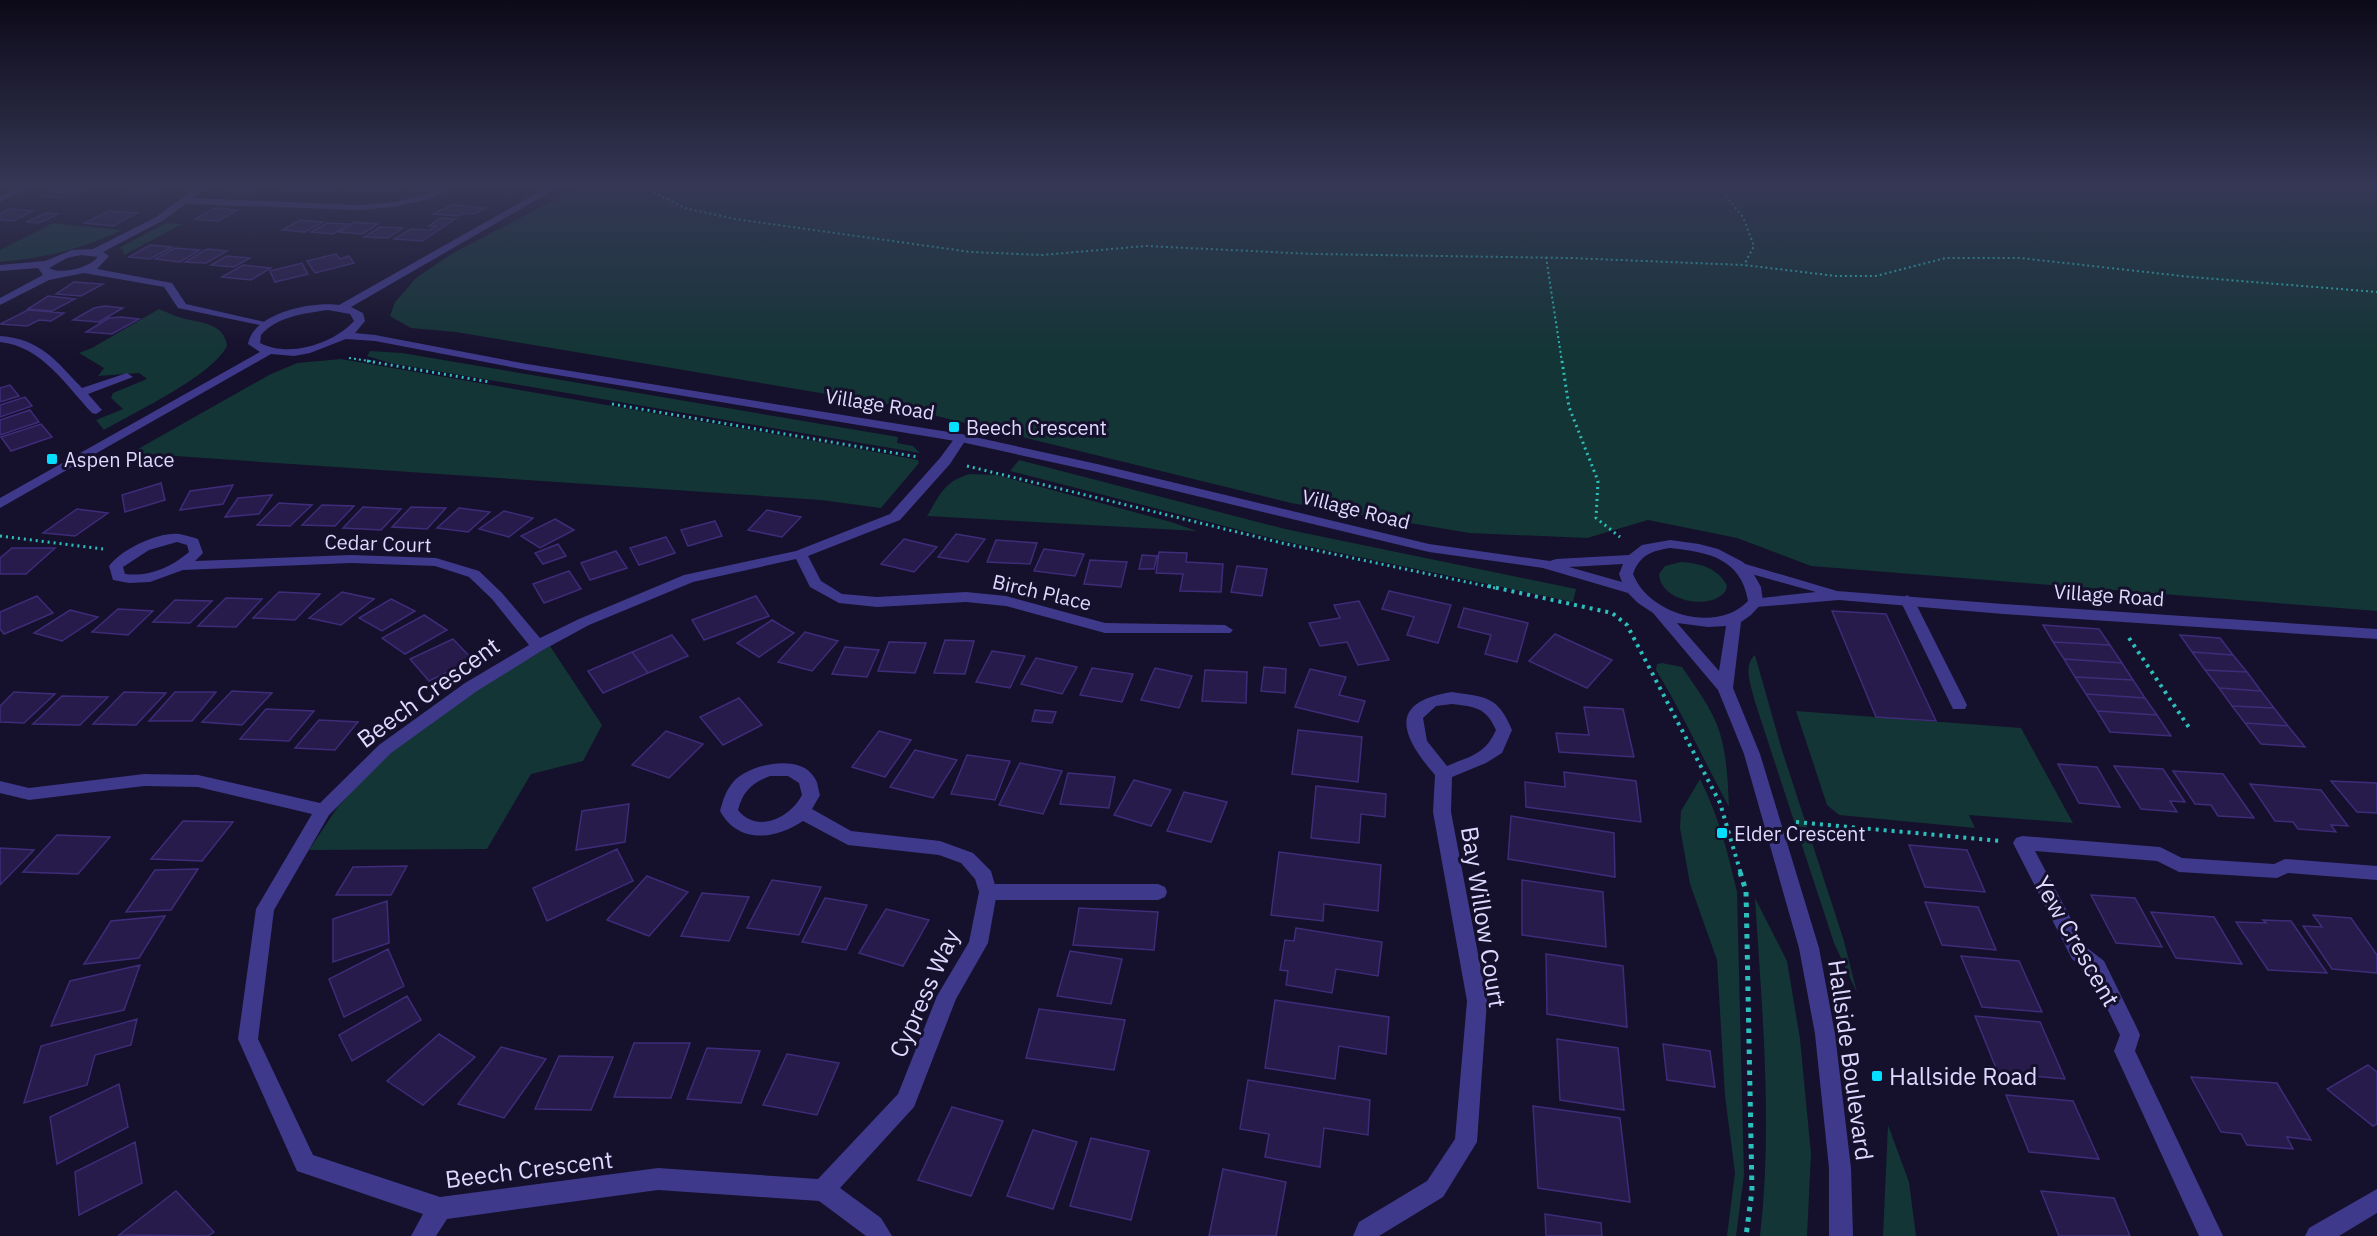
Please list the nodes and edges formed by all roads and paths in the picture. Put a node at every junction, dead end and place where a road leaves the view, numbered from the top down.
1 (115, 242) edge
2 (459, 242) edge
3 (903, 242) edge
4 (1752, 242) edge
5 (95, 252) junction
6 (1546, 257) junction
7 (46, 264) junction
8 (1744, 264) junction
9 (0, 268) edge
10 (84, 270) junction
11 (54, 274) junction
12 (2377, 292) edge
13 (0, 302) edge
14 (342, 308) junction
15 (265, 325) junction
16 (346, 336) junction
17 (0, 339) edge
18 (269, 351) junction
19 (344, 357) dead end
20 (128, 377) dead end
21 (497, 384) dead end
22 (80, 393) junction
23 (603, 402) dead end
24 (96, 410) dead end
25 (962, 438) junction
26 (945, 461) junction
27 (0, 504) edge
28 (0, 536) edge
29 (1620, 537) dead end
30 (130, 553) junction
31 (800, 554) junction
32 (1630, 559) junction
33 (1544, 564) junction
34 (183, 566) junction
35 (1742, 567) junction
36 (1633, 590) junction
37 (1839, 595) junction
38 (1907, 600) junction
39 (1756, 602) junction
40 (1658, 610) junction
41 (1734, 619) junction
42 (1225, 630) dead end
43 (2126, 634) dead end
44 (2377, 634) edge
45 (538, 646) junction
46 (1725, 688) junction
47 (1959, 705) dead end
48 (2190, 729) dead end
49 (1444, 774) junction
50 (0, 787) edge
51 (323, 810) junction
52 (802, 812) junction
53 (1771, 821) junction
54 (2022, 843) junction
55 (2377, 873) edge
56 (988, 892) junction
57 (1158, 892) dead end
58 (823, 1190) junction
59 (2377, 1200) edge
60 (440, 1208) junction
61 (423, 1236) edge
62 (880, 1236) edge
63 (1365, 1236) edge
64 (1841, 1236) edge
65 (2211, 1236) edge
66 (2317, 1236) edge

1 - 5 street
2 - 14 street
3 - 6 path
4 - 8 path
5 - 7 street
5 - 10 street
6 - 8 path
6 - 29 path
7 - 9 street
7 - 11 street
8 - 12 path
10 - 11 street
10 - 15 street
11 - 13 street
14 - 15 street
14 - 16 street
15 - 18 street
16 - 18 street
16 - 25 street, Village Road
17 - 22 street
18 - 27 street
19 - 21 path
20 - 22 street
22 - 24 street
23 - 26 path
25 - 26 street, Beech Crescent
25 - 33 street, Village Road
26 - 31 street, Beech Crescent
28 - 30 path
30 - 34 street
30 - 34 street, Cedar Court
31 - 42 street, Birch Place
31 - 45 street, Beech Crescent
32 - 33 street, Village Road
32 - 35 street, Village Road
32 - 36 street
33 - 36 street, Village Road
34 - 45 street, Cedar Court
35 - 37 street, Village Road
35 - 39 street
36 - 40 street
37 - 38 street, Village Road
37 - 39 street, Village Road
38 - 44 street, Village Road
38 - 47 street
39 - 41 street
40 - 41 street
40 - 46 street, Hallside Boulevard
41 - 46 street, Hallside Boulevard
43 - 48 path
45 - 51 street, Beech Crescent
46 - 53 street, Hallside Boulevard
49 - 49 street
49 - 63 street, Bay Willow Court
50 - 51 street
51 - 60 street, Beech Crescent
52 - 52 street
52 - 56 street
53 - 54 path
53 - 64 street, Hallside Boulevard
54 - 55 street, Yew Crescent
54 - 65 street, Yew Crescent
56 - 57 street
56 - 58 street, Cypress Way
58 - 60 street, Beech Crescent
58 - 62 street
59 - 66 street
60 - 61 street

